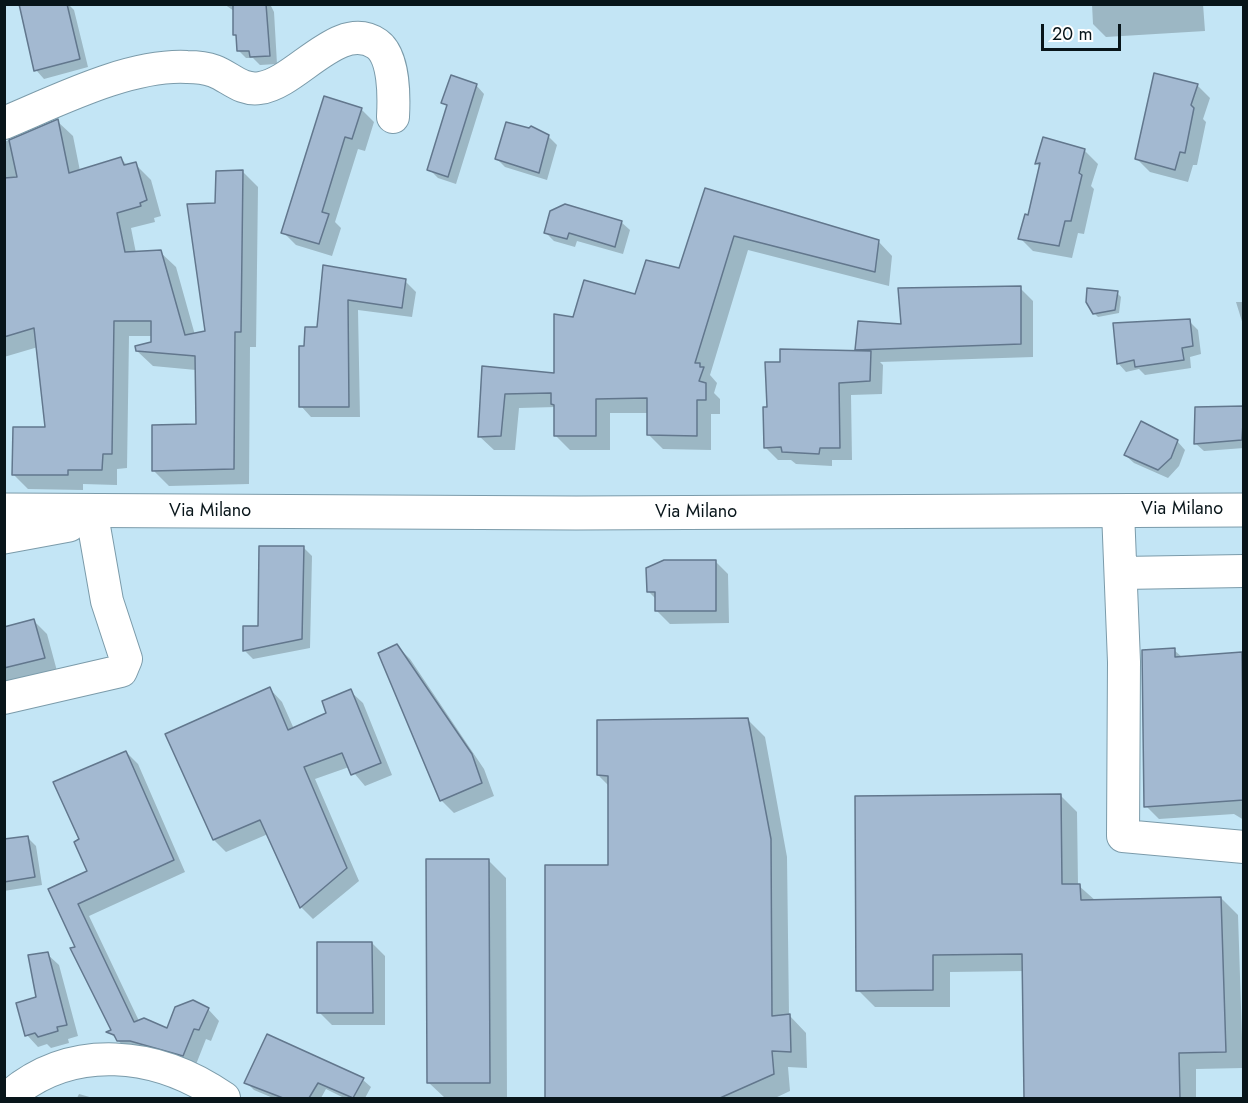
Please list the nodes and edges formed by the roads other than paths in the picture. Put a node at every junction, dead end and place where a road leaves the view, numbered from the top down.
1 (393, 117) dead end
2 (4, 123) edge
3 (4, 510) edge
4 (1244, 510) edge
5 (1118, 511) junction
6 (148, 512) junction
7 (93, 521) junction
8 (4, 537) edge
9 (1244, 572) edge
10 (1121, 573) junction
11 (4, 698) edge
12 (1244, 847) edge
13 (7, 1098) edge
14 (224, 1098) edge

1 - 2 street
3 - 6 main road, Via Milano
4 - 5 main road, Via Milano
5 - 6 main road, Via Milano
5 - 10 street
6 - 7 main road, Via Milano
7 - 8 main road, Via Milano
7 - 11 street
9 - 10 street
10 - 12 street
13 - 14 street

